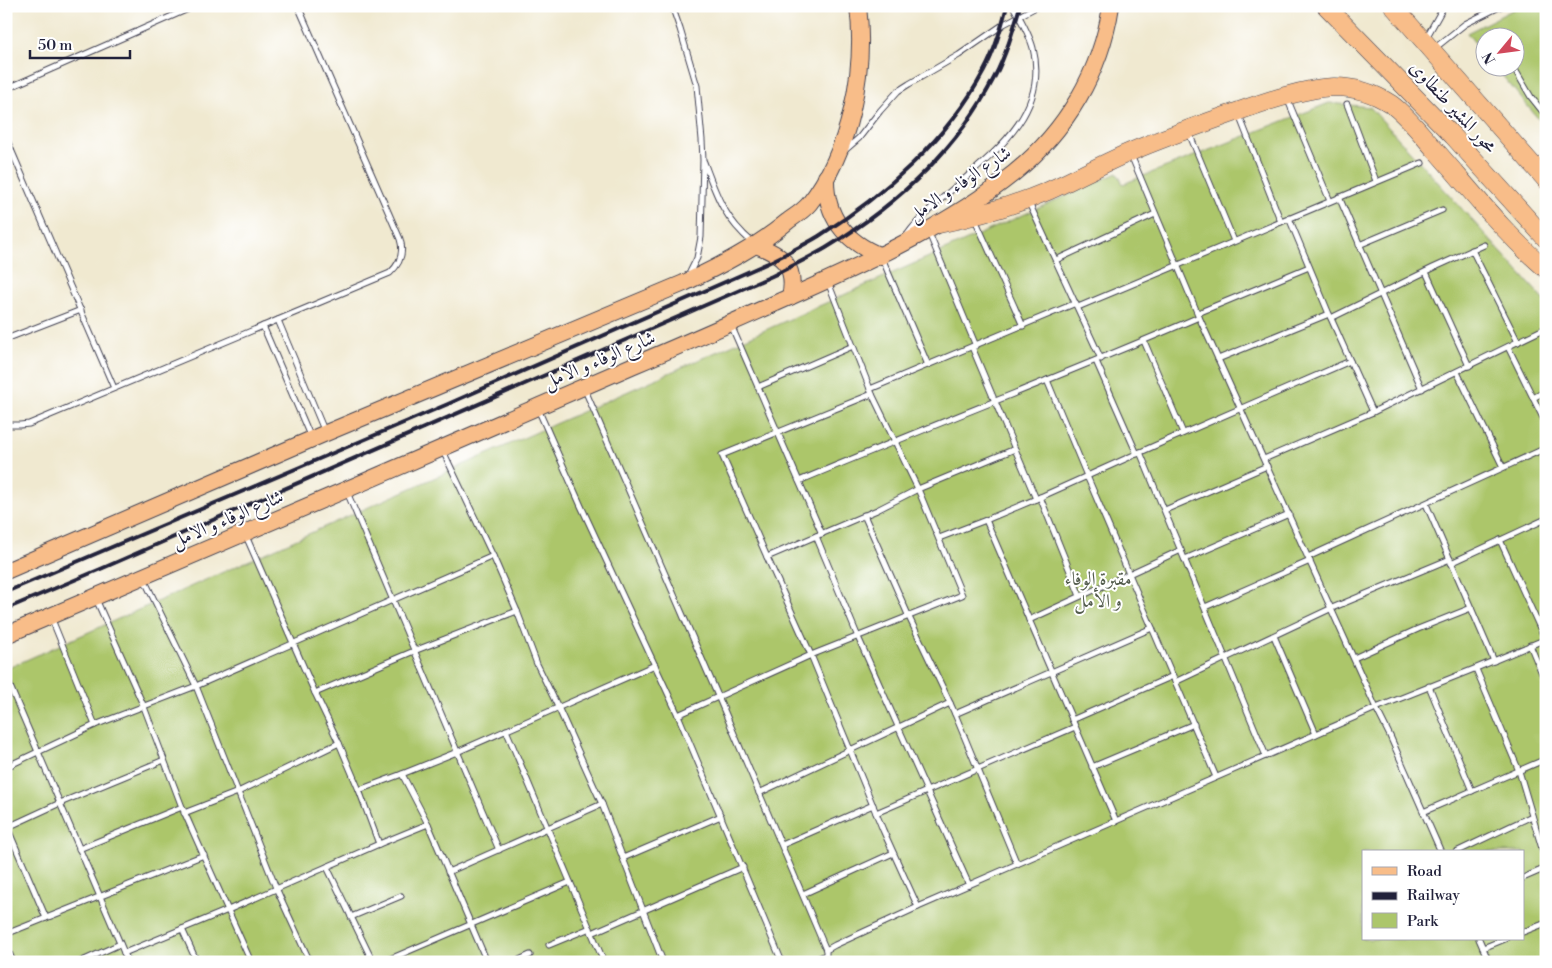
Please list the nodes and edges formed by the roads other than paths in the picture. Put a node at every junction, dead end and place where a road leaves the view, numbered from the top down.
1 (195, 6) edge
2 (298, 6) edge
3 (672, 6) edge
4 (858, 6) edge
5 (924, 6) edge
6 (934, 6) edge
7 (1013, 6) edge
8 (1038, 6) edge
9 (1111, 6) edge
10 (1326, 6) edge
11 (1393, 6) edge
12 (1444, 6) edge
13 (1501, 6) edge
14 (1018, 15) junction
15 (1428, 45) junction
16 (1520, 78) edge
17 (6, 90) edge
18 (1286, 96) junction
19 (1348, 104) dead end
20 (1237, 112) junction
21 (1546, 113) edge
22 (1188, 129) junction
23 (6, 138) edge
24 (1130, 152) junction
25 (835, 159) junction
26 (703, 160) junction
27 (1422, 163) dead end
28 (826, 177) junction
29 (1546, 180) edge
30 (1376, 182) junction
31 (1340, 197) junction
32 (1028, 199) junction
33 (1330, 201) junction
34 (1442, 210) dead end
35 (1156, 214) junction
36 (974, 216) junction
37 (1289, 218) junction
38 (1281, 222) junction
39 (934, 227) junction
40 (1546, 239) edge
41 (1234, 241) junction
42 (755, 245) junction
43 (1359, 245) junction
44 (1484, 245) dead end
45 (900, 246) junction
46 (1472, 250) junction
47 (880, 256) junction
48 (1056, 260) junction
49 (1177, 265) junction
50 (1309, 267) junction
51 (1546, 269) edge
52 (1426, 272) junction
53 (827, 280) junction
54 (684, 283) junction
55 (1380, 294) junction
56 (790, 297) junction
57 (1077, 305) junction
58 (81, 310) junction
59 (1198, 315) junction
60 (1330, 316) junction
61 (278, 320) junction
62 (730, 323) junction
63 (263, 326) junction
64 (1023, 326) junction
65 (1546, 328) edge
66 (6, 339) edge
67 (1144, 341) junction
68 (1518, 342) junction
69 (853, 346) junction
70 (974, 347) junction
71 (1508, 347) junction
72 (1218, 359) junction
73 (1099, 360) junction
74 (1350, 361) junction
75 (928, 365) junction
76 (1469, 366) junction
77 (1457, 372) junction
78 (1047, 380) junction
79 (758, 387) junction
80 (114, 388) junction
81 (583, 388) junction
82 (1422, 389) junction
83 (871, 391) junction
84 (1546, 391) edge
85 (1533, 398) junction
86 (994, 401) junction
87 (538, 407) junction
88 (1241, 409) junction
89 (1373, 412) junction
90 (1546, 424) edge
91 (6, 425) edge
92 (778, 433) junction
93 (1184, 434) junction
94 (318, 436) junction
95 (895, 440) junction
96 (442, 448) junction
97 (1546, 448) edge
98 (1015, 449) junction
99 (1138, 453) junction
100 (1264, 459) junction
101 (1267, 466) junction
102 (1504, 467) junction
103 (1087, 476) junction
104 (799, 481) junction
105 (346, 489) junction
106 (918, 489) junction
107 (1038, 498) junction
108 (1426, 504) junction
109 (1164, 510) junction
110 (1289, 514) junction
111 (864, 516) junction
112 (1546, 519) edge
113 (986, 520) junction
114 (245, 532) junction
115 (822, 534) junction
116 (816, 536) junction
117 (939, 538) junction
118 (1500, 540) junction
119 (1181, 550) junction
120 (493, 556) junction
121 (767, 557) junction
122 (1185, 559) junction
123 (1309, 559) junction
124 (1451, 561) junction
125 (6, 571) edge
126 (1128, 573) junction
127 (143, 576) junction
128 (1080, 596) junction
129 (95, 597) junction
130 (392, 599) junction
131 (1205, 607) junction
132 (1332, 608) junction
133 (1471, 608) junction
134 (517, 611) junction
135 (50, 616) junction
136 (909, 616) junction
137 (1029, 620) junction
138 (1152, 628) junction
139 (6, 634) edge
140 (858, 636) junction
141 (1274, 636) junction
142 (1545, 639) edge
143 (294, 644) junction
144 (1530, 645) junction
145 (414, 651) junction
146 (811, 655) junction
147 (1354, 658) junction
148 (1226, 659) junction
149 (1494, 661) junction
150 (656, 665) junction
151 (1476, 669) junction
152 (1051, 672) junction
153 (1173, 676) junction
154 (6, 678) edge
155 (1175, 682) junction
156 (1546, 683) edge
157 (196, 686) junction
158 (1429, 686) junction
159 (315, 693) junction
160 (718, 696) junction
161 (950, 703) junction
162 (144, 707) junction
163 (558, 707) junction
164 (1376, 708) junction
165 (678, 714) junction
166 (955, 714) junction
167 (1072, 720) junction
168 (1194, 724) junction
169 (96, 725) junction
170 (899, 727) junction
171 (1075, 727) junction
172 (506, 730) junction
173 (1316, 734) junction
174 (339, 743) junction
175 (851, 750) junction
176 (458, 752) junction
177 (39, 753) junction
178 (1266, 756) junction
179 (1546, 759) edge
180 (164, 760) junction
181 (1092, 767) junction
182 (6, 768) edge
183 (977, 768) junction
184 (1519, 770) junction
185 (402, 774) junction
186 (1216, 777) junction
187 (359, 790) junction
188 (927, 790) junction
189 (1472, 791) junction
190 (238, 792) junction
191 (759, 793) junction
192 (60, 804) junction
193 (602, 804) junction
194 (873, 805) junction
195 (182, 807) junction
196 (1424, 812) junction
197 (184, 813) junction
198 (876, 813) junction
199 (721, 816) junction
200 (1532, 816) junction
201 (1116, 821) junction
202 (428, 824) junction
203 (7, 828) edge
204 (548, 829) junction
205 (378, 844) junction
206 (782, 845) junction
207 (79, 849) junction
208 (499, 850) junction
209 (1440, 850) edge
210 (1460, 850) edge
211 (893, 853) junction
212 (204, 855) junction
213 (623, 858) junction
214 (1546, 862) edge
215 (1017, 864) junction
216 (327, 867) junction
217 (743, 867) junction
218 (1546, 868) edge
219 (448, 872) junction
220 (1524, 878) edge
221 (570, 882) junction
222 (969, 885) junction
223 (276, 888) junction
224 (803, 894) junction
225 (100, 896) junction
226 (401, 896) dead end
227 (918, 907) junction
228 (228, 910) junction
229 (643, 912) junction
230 (351, 917) junction
231 (46, 918) junction
232 (1546, 923) edge
233 (470, 924) junction
234 (182, 929) junction
235 (591, 931) junction
236 (1524, 932) edge
237 (6, 934) edge
238 (1479, 940) edge
239 (1503, 940) edge
240 (120, 944) junction
241 (6, 945) edge
242 (549, 945) dead end
243 (1483, 948) junction
244 (826, 952) junction
245 (124, 953) junction
246 (530, 955) dead end
247 (13, 962) edge
248 (80, 962) edge
249 (128, 962) edge
250 (197, 962) edge
251 (251, 962) edge
252 (310, 962) edge
253 (373, 962) edge
254 (383, 962) edge
255 (487, 962) edge
256 (515, 962) edge
257 (604, 962) edge
258 (664, 962) edge
259 (782, 962) edge
260 (810, 962) edge
261 (829, 962) edge
262 (1489, 962) edge

1 - 17 lane
2 - 61 lane
3 - 26 lane
4 - 25 main road, شارع الوفاء و الامل
5 - 6 lane
7 - 14 lane
8 - 14 lane
9 - 39 main road, شارع الوفاء و الامل
10 - 40 highway, محور المشير طنطاوى
11 - 15 highway, محور المشير طنطاوى
12 - 15 lane
13 - 15 lane
14 - 25 lane
14 - 45 lane
15 - 29 highway, محور المشير طنطاوى
16 - 21 lane
18 - 20 highway
18 - 33 lane
18 - 51 highway
19 - 30 lane
20 - 22 highway
20 - 38 lane
22 - 24 highway
22 - 41 lane
23 - 58 lane
24 - 32 highway
24 - 35 lane
25 - 28 main road, شارع الوفاء و الامل
26 - 42 lane
26 - 54 lane
27 - 30 lane
28 - 42 main road, شارع الوفاء و الامل
28 - 47 main road
30 - 31 lane
31 - 33 lane
31 - 43 lane
32 - 36 highway
32 - 48 lane
33 - 37 lane
34 - 43 lane
35 - 48 lane
35 - 49 lane
36 - 39 highway
36 - 64 lane
37 - 38 lane
37 - 50 lane
38 - 41 lane
39 - 45 main road, شارع الوفاء و الامل
39 - 70 lane
41 - 49 lane
42 - 54 main road, شارع الوفاء و الامل
42 - 56 main road
43 - 55 lane
44 - 46 lane
45 - 47 main road, شارع الوفاء و الامل
46 - 52 lane
46 - 68 lane
47 - 53 main road, شارع الوفاء و الامل
47 - 75 lane
48 - 57 lane
49 - 57 lane
49 - 59 lane
50 - 59 lane
50 - 60 lane
52 - 55 lane
52 - 76 lane
53 - 56 main road, شارع الوفاء و الامل
53 - 69 lane
54 - 94 main road, شارع الوفاء و الامل
55 - 60 lane
55 - 82 lane
56 - 62 main road, شارع الوفاء و الامل
57 - 64 lane
57 - 73 lane
58 - 66 lane
58 - 80 lane
59 - 67 lane
59 - 72 lane
60 - 72 lane
60 - 74 lane
61 - 63 lane
61 - 94 lane
62 - 79 lane
62 - 81 main road, شارع الوفاء و الامل
63 - 80 lane
63 - 94 lane
64 - 70 lane
65 - 68 lane
67 - 73 lane
67 - 93 lane
68 - 71 lane
69 - 79 lane
69 - 83 lane
70 - 75 lane
70 - 86 lane
71 - 76 lane
71 - 85 lane
72 - 88 lane
73 - 78 lane
73 - 99 lane
74 - 88 lane
74 - 89 lane
75 - 83 lane
76 - 77 lane
77 - 82 lane
77 - 102 lane
78 - 86 lane
78 - 103 lane
79 - 92 lane
80 - 91 lane
81 - 87 main road, شارع الوفاء و الامل
81 - 160 lane
82 - 89 lane
83 - 92 lane
83 - 95 lane
84 - 85 lane
85 - 90 lane
86 - 95 lane
86 - 98 lane
87 - 96 main road, شارع الوفاء و الامل
87 - 150 lane
88 - 93 lane
88 - 100 lane
89 - 100 lane
92 - 104 lane
92 - 121 lane
93 - 99 lane
94 - 125 main road, شارع الوفاء و الامل
95 - 104 lane
95 - 106 lane
96 - 105 main road, شارع الوفاء و الامل
96 - 120 lane
97 - 102 lane
98 - 106 lane
98 - 107 lane
99 - 103 lane
99 - 109 lane
100 - 101 lane
101 - 109 lane
101 - 110 lane
102 - 108 lane
103 - 107 lane
103 - 126 lane
104 - 115 lane
105 - 114 main road, شارع الوفاء و الامل
105 - 130 lane
106 - 111 lane
106 - 117 lane
107 - 113 lane
107 - 128 lane
108 - 123 lane
108 - 124 lane
109 - 119 lane
110 - 122 lane
110 - 123 lane
111 - 115 lane
111 - 136 lane
112 - 118 lane
113 - 117 lane
113 - 137 lane
114 - 127 main road, شارع الوفاء و الامل
114 - 143 lane
115 - 116 lane
116 - 121 lane
116 - 140 lane
117 - 136 lane
118 - 124 lane
118 - 142 lane
119 - 122 lane
119 - 126 lane
120 - 130 lane
120 - 134 lane
121 - 146 lane
122 - 131 lane
123 - 131 lane
123 - 132 lane
124 - 132 lane
124 - 133 lane
126 - 128 lane
126 - 138 lane
127 - 129 main road, شارع الوفاء و الامل
127 - 157 lane
128 - 137 lane
129 - 135 main road, شارع الوفاء و الامل
129 - 162 lane
130 - 143 lane
130 - 145 lane
131 - 148 lane
132 - 141 lane
132 - 147 lane
133 - 147 lane
133 - 149 lane
134 - 145 lane
134 - 163 lane
135 - 139 main road, شارع الوفاء و الامل
135 - 169 lane
136 - 140 lane
136 - 161 lane
137 - 152 lane
138 - 152 lane
138 - 153 lane
140 - 146 lane
140 - 170 lane
141 - 148 lane
141 - 173 lane
142 - 144 lane
143 - 157 lane
143 - 159 lane
144 - 149 lane
144 - 156 lane
145 - 159 lane
145 - 176 lane
146 - 160 lane
146 - 175 lane
147 - 164 lane
148 - 155 lane
148 - 178 lane
149 - 151 lane
150 - 163 lane
150 - 165 lane
151 - 158 lane
151 - 184 lane
152 - 166 lane
152 - 167 lane
153 - 155 lane
153 - 167 lane
154 - 177 lane
155 - 168 lane
157 - 162 lane
157 - 190 lane
158 - 164 lane
158 - 189 lane
159 - 174 lane
160 - 165 lane
160 - 191 lane
161 - 166 lane
161 - 170 lane
162 - 169 lane
162 - 180 lane
163 - 172 lane
163 - 193 lane
164 - 173 lane
164 - 196 lane
165 - 199 lane
166 - 183 lane
167 - 171 lane
168 - 181 lane
168 - 186 lane
169 - 177 lane
170 - 175 lane
170 - 188 lane
171 - 181 lane
171 - 183 lane
172 - 176 lane
172 - 204 lane
173 - 178 lane
174 - 187 lane
174 - 190 lane
175 - 191 lane
175 - 194 lane
176 - 185 lane
176 - 208 lane
177 - 182 lane
177 - 192 lane
178 - 186 lane
179 - 184 lane
180 - 192 lane
180 - 195 lane
181 - 201 lane
183 - 188 lane
183 - 215 lane
184 - 189 lane
184 - 200 lane
185 - 187 lane
185 - 202 lane
186 - 201 lane
187 - 205 lane
188 - 198 lane
188 - 222 lane
189 - 196 lane
190 - 197 lane
190 - 223 lane
191 - 206 lane
192 - 203 lane
192 - 207 lane
193 - 204 lane
193 - 213 lane
194 - 198 lane
194 - 206 lane
195 - 197 lane
195 - 207 lane
196 - 209 lane
197 - 212 lane
198 - 211 lane
199 - 213 lane
199 - 217 lane
200 - 210 lane
200 - 214 lane
201 - 215 lane
202 - 205 lane
202 - 219 lane
203 - 231 lane
204 - 208 lane
204 - 221 lane
205 - 216 lane
206 - 224 lane
207 - 225 lane
208 - 219 lane
211 - 224 lane
211 - 227 lane
212 - 225 lane
212 - 228 lane
213 - 229 lane
215 - 222 lane
216 - 223 lane
216 - 230 lane
217 - 229 lane
217 - 259 lane
218 - 220 lane
219 - 233 lane
221 - 233 lane
221 - 235 lane
222 - 227 lane
223 - 228 lane
223 - 252 lane
224 - 244 lane
225 - 231 lane
225 - 240 lane
226 - 230 lane
227 - 244 lane
228 - 234 lane
228 - 251 lane
229 - 235 lane
229 - 258 lane
230 - 253 lane
231 - 237 lane
232 - 236 lane
233 - 254 lane
233 - 255 lane
234 - 245 lane
234 - 250 lane
235 - 242 lane
235 - 257 lane
238 - 243 lane
239 - 243 lane
240 - 245 lane
240 - 248 lane
241 - 247 lane
243 - 262 lane
244 - 260 lane
244 - 261 lane
245 - 249 lane
246 - 256 lane

